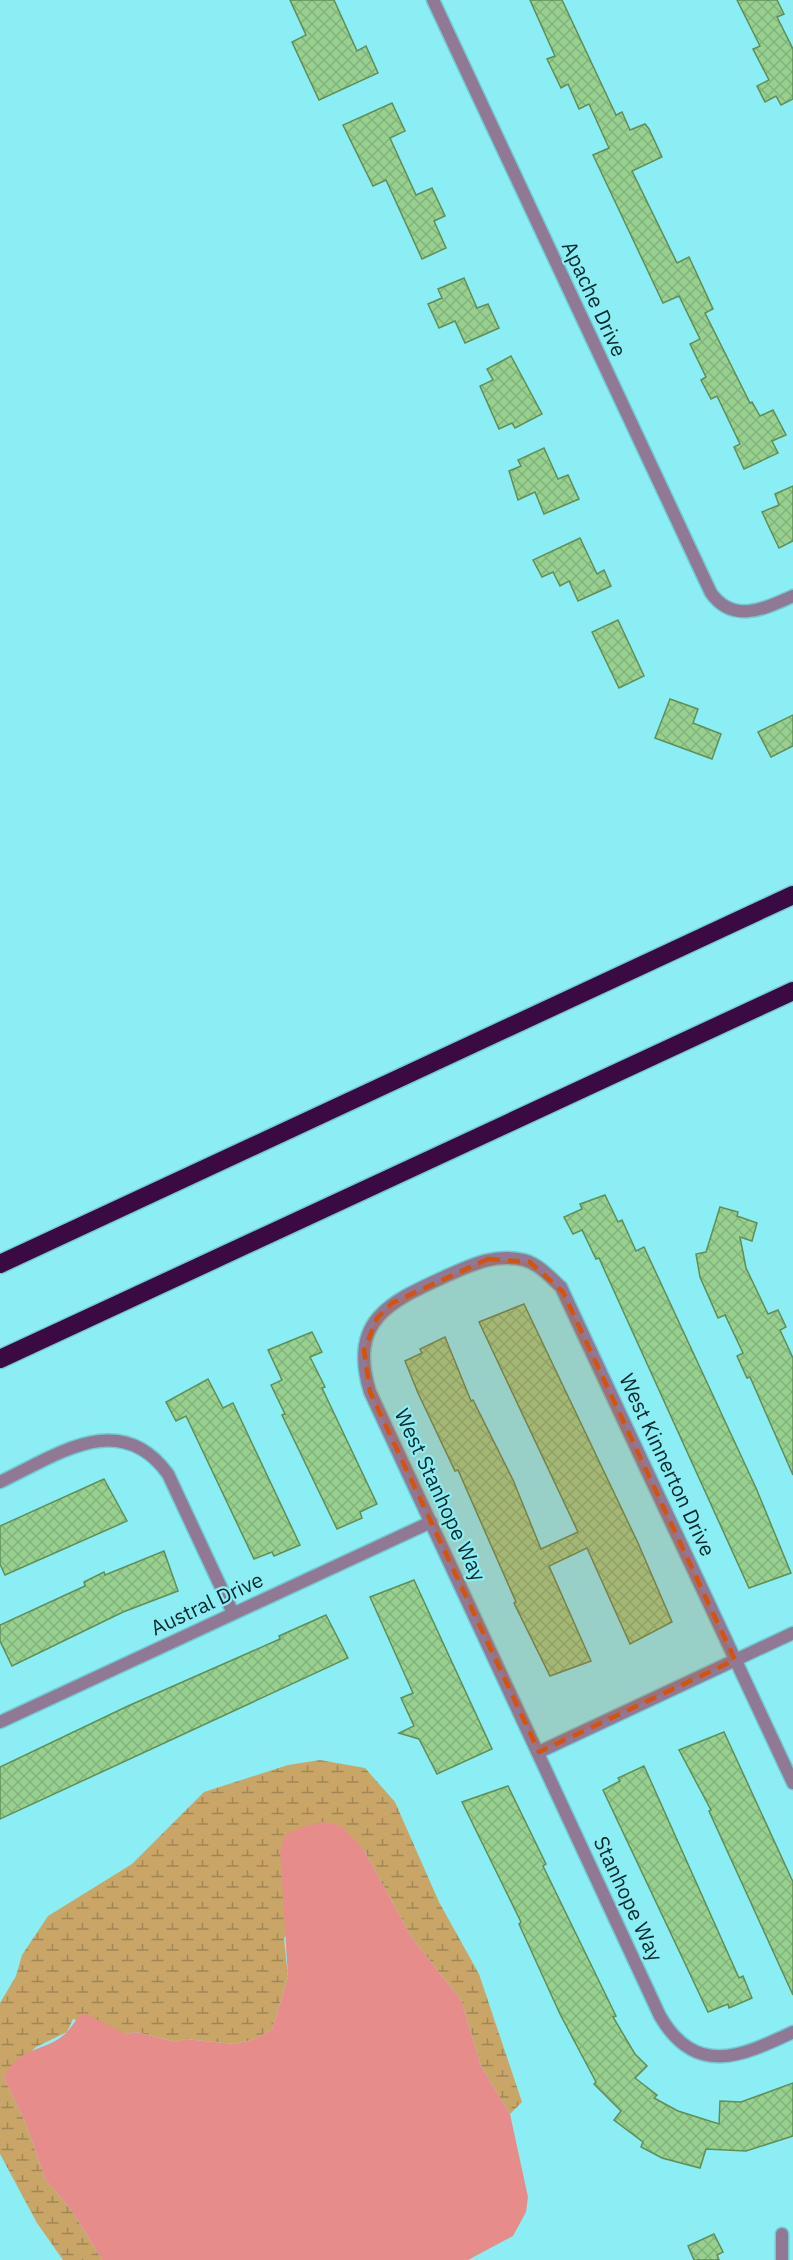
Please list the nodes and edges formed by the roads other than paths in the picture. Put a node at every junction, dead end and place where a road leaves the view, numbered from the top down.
1 (433, 0) edge
2 (793, 596) edge
3 (793, 895) edge
4 (793, 991) edge
5 (0, 1264) edge
6 (439, 1279) joint
7 (0, 1359) edge
8 (0, 1482) edge
9 (431, 1522) junction
10 (232, 1613) junction
11 (793, 1633) edge
12 (735, 1660) junction
13 (0, 1722) edge
14 (539, 1752) junction
15 (793, 1783) edge
16 (793, 2032) edge
17 (782, 2234) dead end
18 (782, 2260) edge

1 - 2 street, Apache Drive
3 - 5 highway
4 - 7 highway
6 - 9 street, West Stanhope Way
6 - 12 street, West Kinnerton Drive
8 - 10 street
9 - 10 street, Austral Drive
9 - 14 street, West Stanhope Way
10 - 13 street, Austral Drive
11 - 12 street
12 - 14 street
12 - 15 street, West Kinnerton Drive
14 - 16 street, Stanhope Way
17 - 18 street

